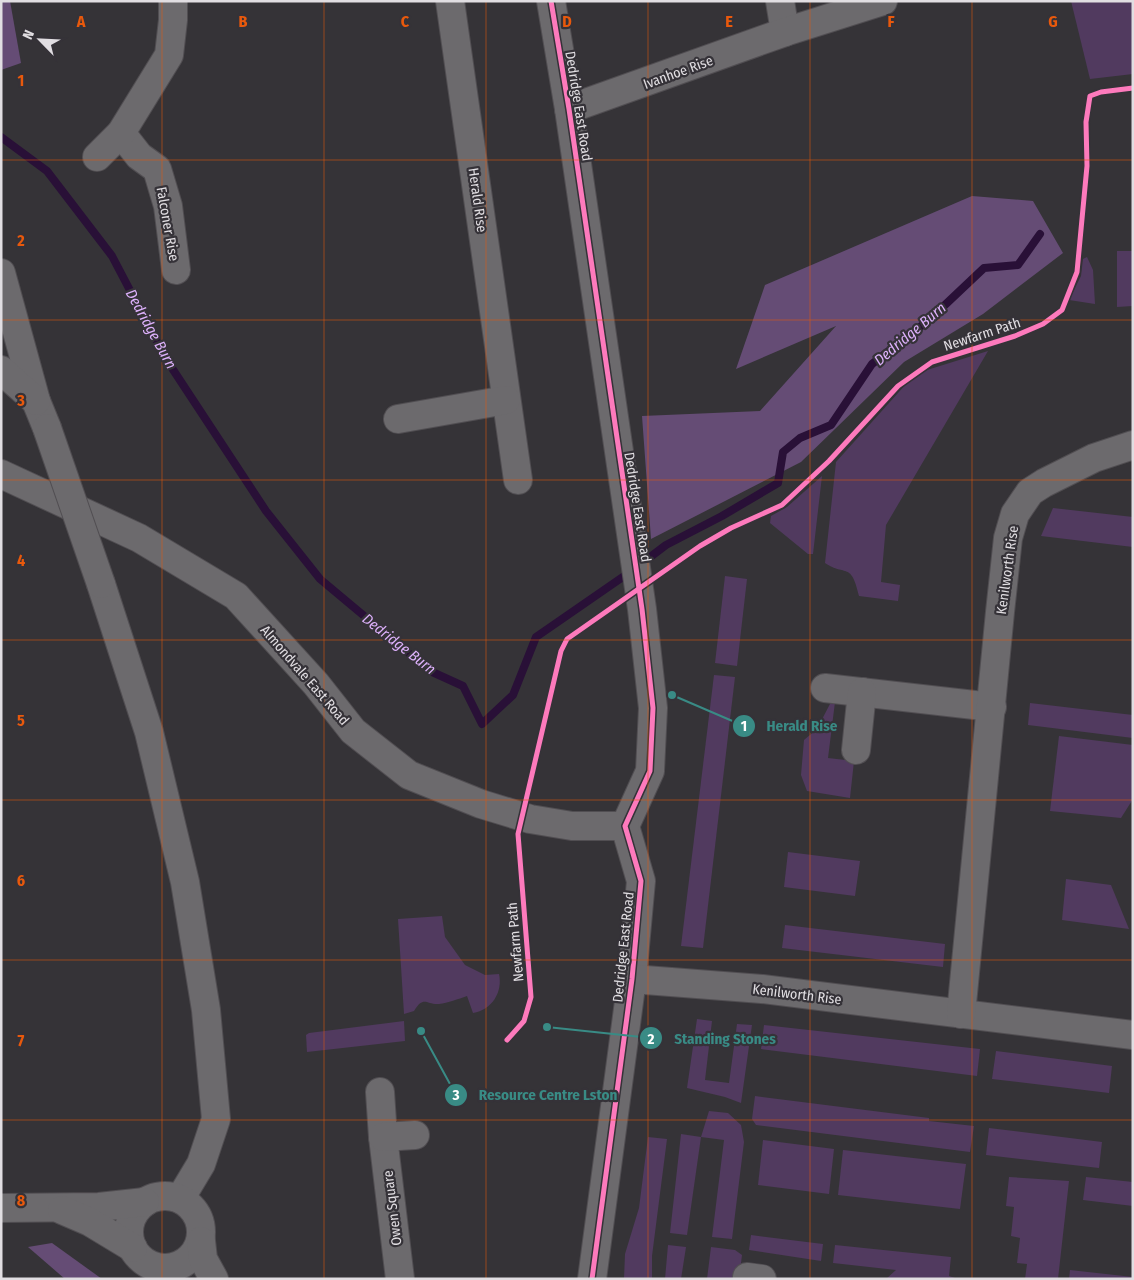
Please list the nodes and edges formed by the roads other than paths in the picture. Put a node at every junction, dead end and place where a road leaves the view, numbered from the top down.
1 (173, 1) edge
2 (450, 1) edge
3 (551, 1) edge
4 (780, 1) edge
5 (883, 1) edge
6 (785, 32) junction
7 (569, 109) junction
8 (121, 133) junction
9 (97, 157) dead end
10 (176, 270) dead end
11 (1, 273) edge
12 (1, 370) edge
13 (36, 400) junction
14 (506, 400) junction
15 (398, 419) dead end
16 (1133, 445) edge
17 (1, 474) edge
18 (518, 480) dead end
19 (825, 688) dead end
20 (862, 692) junction
21 (992, 707) junction
22 (856, 750) dead end
23 (625, 826) junction
24 (632, 979) junction
25 (961, 1014) junction
26 (1133, 1035) edge
27 (380, 1092) dead end
28 (415, 1135) dead end
29 (383, 1137) junction
30 (180, 1199) junction
31 (145, 1202) junction
32 (13, 1208) edge
33 (58, 1208) junction
34 (201, 1241) junction
35 (133, 1248) junction
36 (168, 1274) edge
37 (214, 1279) edge
38 (400, 1279) edge
39 (592, 1279) edge

1 - 8 street
2 - 14 street, Herald Rise
3 - 7 street, Dedridge East Road
4 - 6 street
5 - 6 street, Ivanhoe Rise
6 - 7 street, Ivanhoe Rise
7 - 23 street, Dedridge East Road
8 - 9 street
8 - 10 street, Falconer Rise
11 - 13 street
12 - 13 street
13 - 30 street, bridge
14 - 15 street
14 - 18 street, Herald Rise
16 - 21 street, Kenilworth Rise
17 - 23 street, Almondvale East Road
19 - 20 street
20 - 21 street
20 - 22 street
21 - 25 street, Kenilworth Rise
23 - 24 street, Dedridge East Road
24 - 25 street, Kenilworth Rise
24 - 39 street, Dedridge East Road
25 - 26 street, Kenilworth Rise
27 - 29 street, Owen Square
28 - 29 street
29 - 38 street, Owen Square
30 - 31 street
30 - 34 street
31 - 33 street
31 - 35 street
32 - 33 street
33 - 35 street
34 - 36 street
34 - 37 street
35 - 36 street

